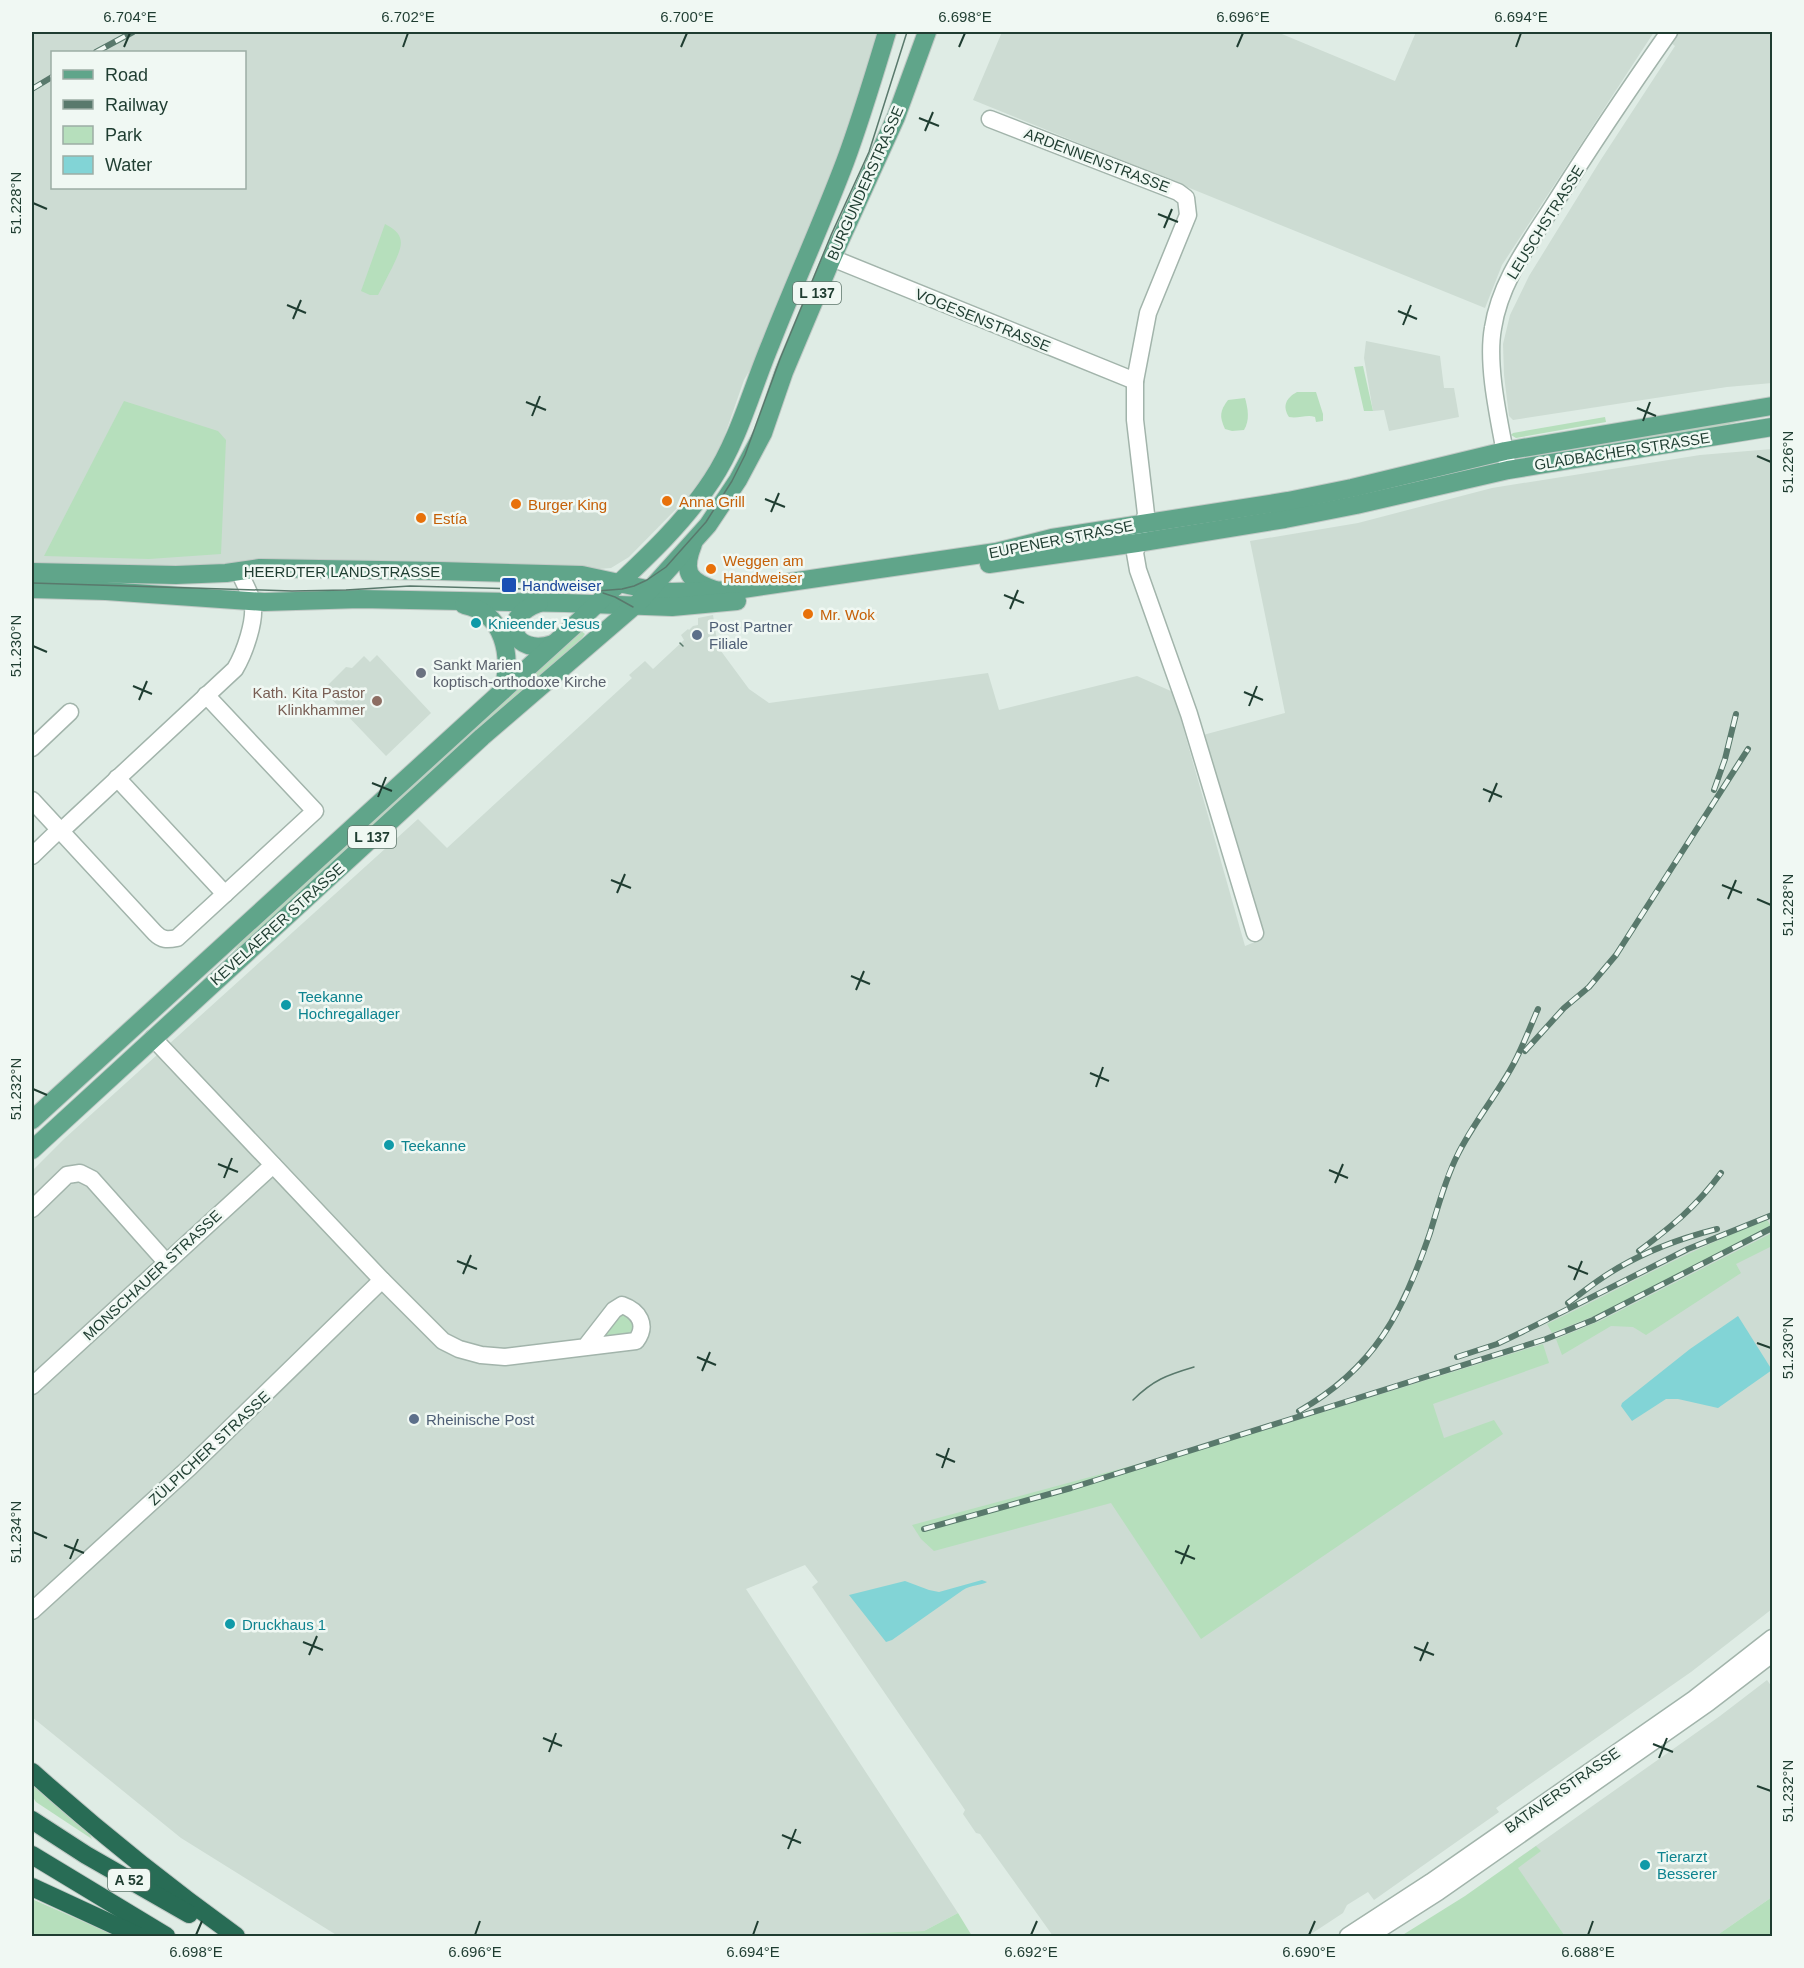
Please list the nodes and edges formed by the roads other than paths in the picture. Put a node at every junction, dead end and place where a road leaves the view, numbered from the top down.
1 (887, 32) edge
2 (927, 32) edge
3 (1669, 32) edge
4 (990, 119) dead end
5 (832, 258) junction
6 (1135, 381) junction
7 (1773, 406) edge
8 (1773, 427) edge
9 (1505, 451) junction
10 (1468, 459) joint
11 (1508, 470) junction
12 (1472, 477) joint
13 (1143, 524) junction
14 (693, 543) junction
15 (1137, 543) junction
16 (639, 564) junction
17 (239, 571) junction
18 (32, 572) edge
19 (582, 575) junction
20 (618, 583) junction
21 (32, 589) edge
22 (651, 590) junction
23 (720, 591) junction
24 (252, 601) junction
25 (445, 601) junction
26 (539, 603) junction
27 (596, 604) junction
28 (633, 607) junction
29 (553, 644) junction
30 (503, 690) junction
31 (207, 695) junction
32 (70, 711) dead end
33 (32, 747) edge
34 (117, 778) junction
35 (32, 800) edge
36 (60, 831) junction
37 (32, 856) edge
38 (225, 894) junction
39 (1255, 933) dead end
40 (153, 1038) junction
41 (32, 1120) edge
42 (32, 1149) edge
43 (273, 1165) junction
44 (32, 1209) edge
45 (166, 1262) junction
46 (382, 1280) junction
47 (586, 1346) dead end
48 (32, 1386) edge
49 (32, 1611) edge
50 (1773, 1638) edge
51 (1773, 1654) edge
52 (32, 1772) edge
53 (32, 1820) edge
54 (32, 1855) edge
55 (32, 1887) edge
56 (138, 1936) edge
57 (166, 1936) edge
58 (230, 1936) edge
59 (236, 1936) edge
60 (1348, 1936) edge
61 (1369, 1936) edge

1 - 16 main road, BURGUNDERSTRASSE / L 137
2 - 5 main road, BURGUNDERSTRASSE / L 137
3 - 9 street, LEUSCHSTRASSE
4 - 6 street, ARDENNENSTRASSE
5 - 6 street, VOGESENSTRASSE
5 - 14 main road, BURGUNDERSTRASSE / L 137
6 - 13 street
7 - 9 main road, GLADBACHER STRASSE
8 - 11 main road, GLADBACHER STRASSE
9 - 10 main road, GLADBACHER STRASSE
9 - 11 street, LEUSCHSTRASSE
10 - 13 main road, EUPENER STRASSE
11 - 12 main road, GLADBACHER STRASSE
12 - 15 main road, EUPENER STRASSE
13 - 15 street
13 - 23 main road, EUPENER STRASSE
14 - 22 main road, BURGUNDERSTRASSE / L 137
14 - 23 main road, L 137
15 - 28 main road, EUPENER STRASSE
15 - 39 street, EUPENER STRASSE
16 - 19 main road
16 - 20 main road, BURGUNDERSTRASSE / L 137
17 - 18 main road, HEERDTER LANDSTRASSE
17 - 19 main road, HEERDTER LANDSTRASSE
17 - 24 street
19 - 20 main road, HEERDTER LANDSTRASSE
20 - 22 main road, HEERDTER LANDSTRASSE
20 - 27 main road, KEVELAERER STRASSE / L 137
21 - 24 main road, HEERDTER LANDSTRASSE
22 - 23 main road, EUPENER STRASSE
22 - 28 main road, BURGUNDERSTRASSE / L 137
24 - 25 main road, HEERDTER LANDSTRASSE
24 - 31 street
25 - 26 main road, HEERDTER LANDSTRASSE
25 - 30 main road
26 - 27 main road, HEERDTER LANDSTRASSE
26 - 29 main road
27 - 28 main road, HEERDTER LANDSTRASSE
27 - 29 main road, KEVELAERER STRASSE / L 137
28 - 40 main road, KEVELAERER STRASSE / L 137
29 - 30 main road, KEVELAERER STRASSE / L 137
30 - 41 main road, KEVELAERER STRASSE / L 137
31 - 34 street
31 - 38 street
32 - 33 street
34 - 36 street
34 - 38 street
35 - 36 street
36 - 37 street
36 - 38 street
40 - 42 main road, KEVELAERER STRASSE / L 137
40 - 43 street
43 - 45 street, MONSCHAUER STRASSE
43 - 46 street
44 - 45 street
45 - 48 street, MONSCHAUER STRASSE
46 - 47 street
46 - 49 street, ZÜLPICHER STRASSE
50 - 60 street, BATAVERSTRASSE
51 - 61 street, BATAVERSTRASSE
52 - 59 highway
53 - 58 highway, A 52
54 - 57 highway, A 52
55 - 56 highway

